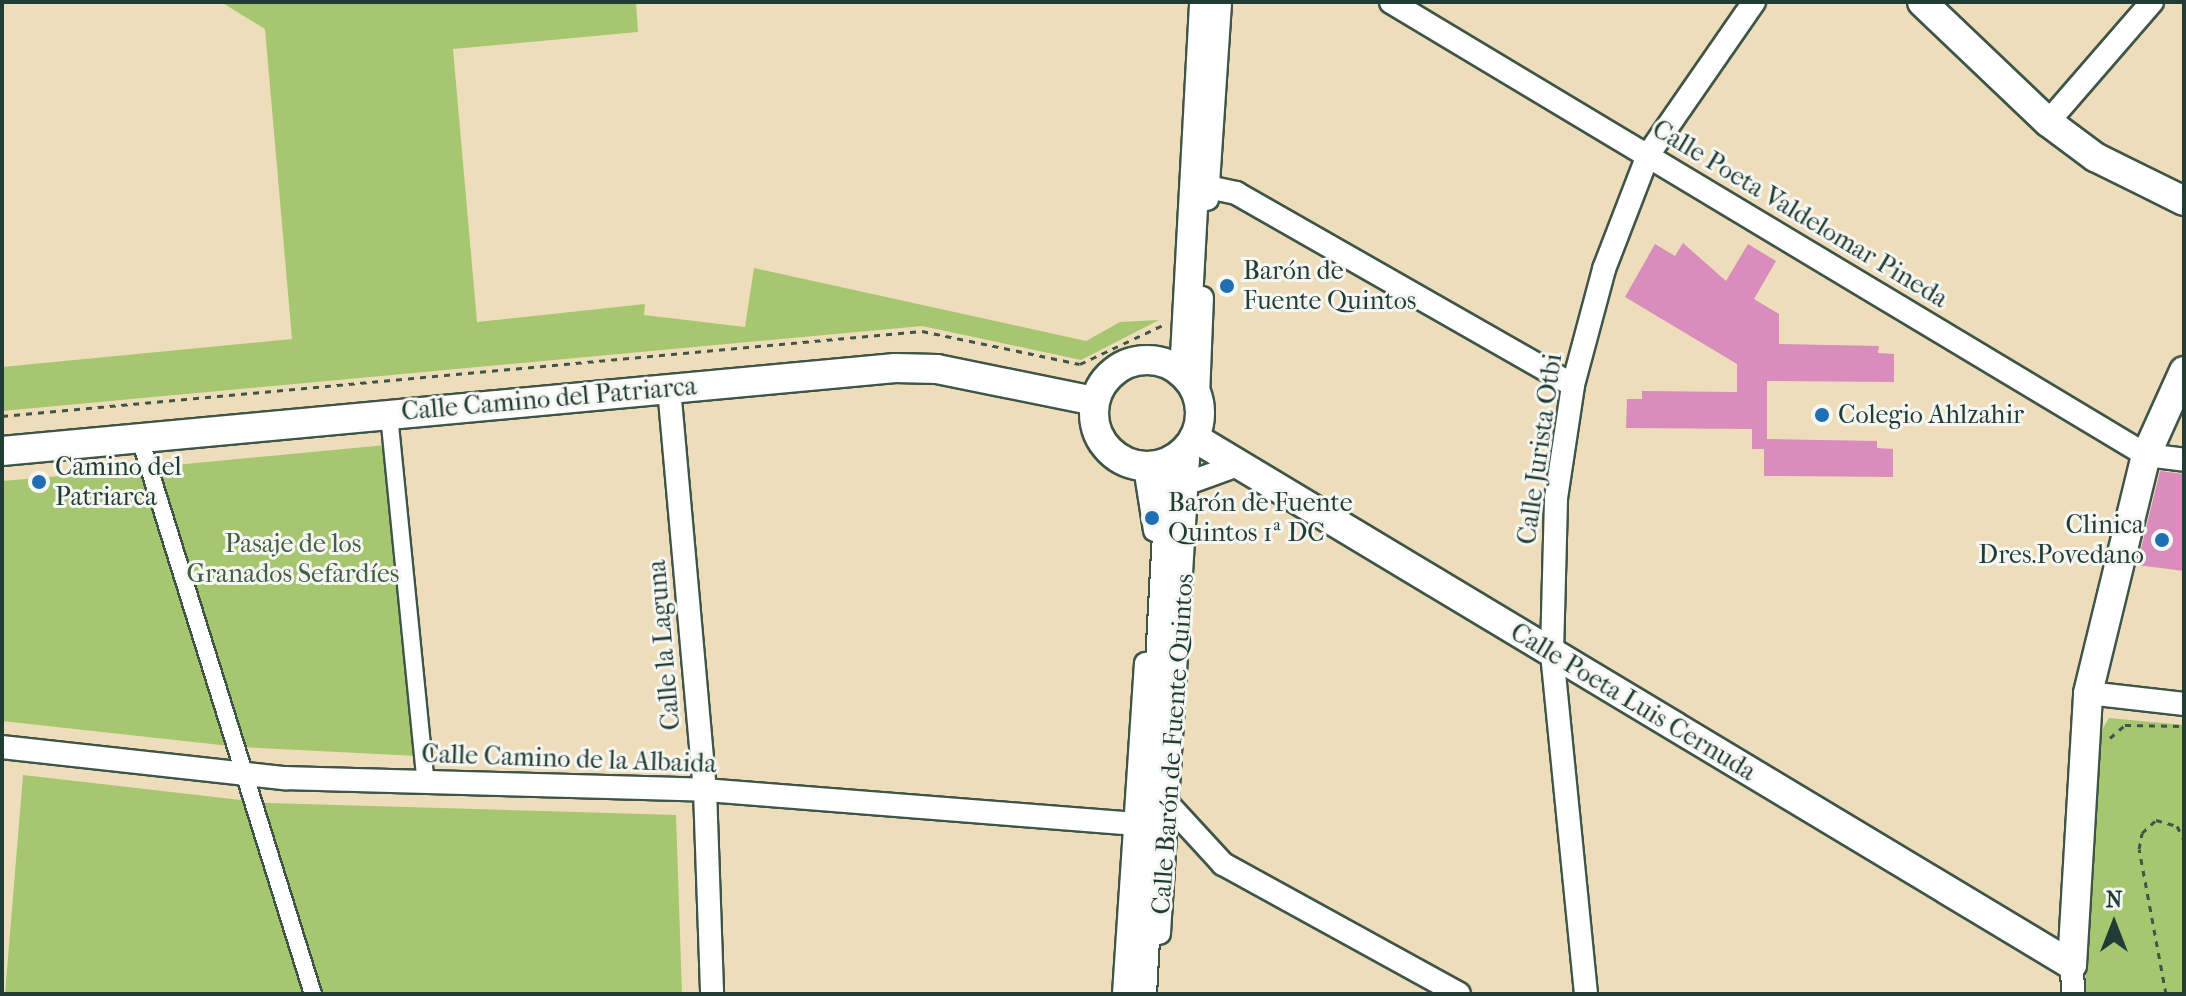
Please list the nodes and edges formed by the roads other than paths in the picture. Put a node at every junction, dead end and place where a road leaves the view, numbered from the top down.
1 (1204, 2) edge
2 (1220, 2) edge
3 (1391, 2) edge
4 (1754, 2) edge
5 (1922, 2) edge
6 (2152, 2) edge
7 (2048, 122) junction
8 (1648, 155) junction
9 (1208, 187) junction
10 (2184, 201) edge
11 (1183, 326) junction
12 (1154, 360) junction
13 (2184, 371) edge
14 (1191, 385) junction
15 (1573, 385) junction
16 (669, 388) junction
17 (1085, 407) junction
18 (389, 415) junction
19 (140, 439) junction
20 (2, 451) edge
21 (2146, 455) junction
22 (1167, 459) junction
23 (2184, 460) edge
24 (1235, 466) junction
25 (1191, 482) junction
26 (1552, 653) junction
27 (2088, 693) junction
28 (2184, 704) edge
29 (2, 752) edge
30 (244, 774) junction
31 (426, 783) junction
32 (705, 790) junction
33 (1167, 803) junction
34 (1135, 824) junction
35 (2072, 965) junction
36 (1415, 970) junction
37 (313, 994) edge
38 (712, 994) edge
39 (1124, 994) edge
40 (1142, 994) edge
41 (1155, 994) edge
42 (1414, 994) edge
43 (1459, 994) edge
44 (1586, 994) edge
45 (2073, 994) edge

1 - 11 street
2 - 9 street
3 - 8 street, Calle Poeta Valdelomar Pineda
4 - 8 street, Calle Jurista Otbi
5 - 7 street
6 - 7 street
7 - 10 street
8 - 15 street, Calle Jurista Otbi
8 - 21 street, Calle Poeta Valdelomar Pineda
9 - 14 street
9 - 15 street
11 - 12 street
11 - 14 street
12 - 14 street
12 - 17 street
13 - 21 street
14 - 22 street
15 - 26 street, Calle Jurista Otbi
16 - 17 street, Calle Camino del Patriarca
16 - 18 street, Calle Camino del Patriarca
16 - 32 street, Calle la Laguna
17 - 22 street
18 - 19 street, Calle Camino del Patriarca
18 - 31 street
19 - 20 street, Calle Camino del Patriarca
19 - 30 street
21 - 23 street, Calle Poeta Valdelomar Pineda
21 - 27 street
22 - 24 street, Calle Poeta Luis Cernuda
22 - 25 street, Calle Barón de Fuente Quintos
22 - 34 street, Calle Barón de Fuente Quintos
22 - 40 street, Calle Barón de Fuente Quintos
24 - 25 street
24 - 26 street, Calle Poeta Luis Cernuda
25 - 33 street, Calle Barón de Fuente Quintos
26 - 35 street, Calle Poeta Luis Cernuda
26 - 44 street, Calle Jurista Otbi
27 - 28 street
27 - 35 street
29 - 30 street, Calle Camino de la Albaida
30 - 31 street, Calle Camino de la Albaida
30 - 37 street
31 - 32 street, Calle Camino de la Albaida
32 - 34 street, Calle Camino de la Albaida
32 - 38 street, Calle la Laguna
33 - 36 street
33 - 41 street, Calle Barón de Fuente Quintos
34 - 39 street, Calle Barón de Fuente Quintos
35 - 45 street
36 - 42 street
36 - 43 street

